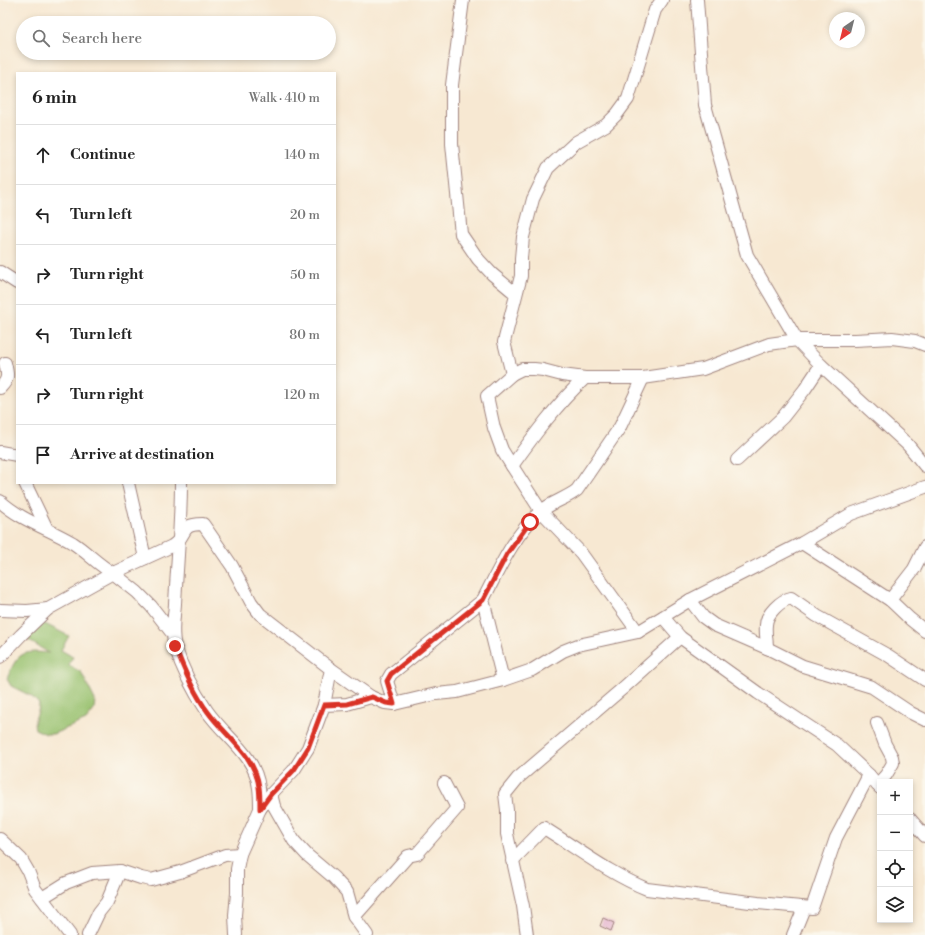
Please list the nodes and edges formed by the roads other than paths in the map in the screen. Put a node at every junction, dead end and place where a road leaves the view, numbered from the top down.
1 (463, 0) edge
2 (662, 0) edge
3 (697, 0) edge
4 (0, 272) edge
5 (16, 282) edge
6 (516, 294) junction
7 (797, 340) junction
8 (925, 345) edge
9 (5, 363) dead end
10 (821, 365) junction
11 (512, 374) junction
12 (585, 378) junction
13 (643, 378) junction
14 (0, 388) edge
15 (0, 452) edge
16 (16, 455) edge
17 (737, 460) dead end
18 (512, 466) junction
19 (925, 466) edge
20 (26, 484) edge
21 (128, 484) edge
22 (181, 484) edge
23 (925, 487) edge
24 (0, 501) edge
25 (541, 511) junction
26 (46, 529) junction
27 (179, 540) junction
28 (802, 543) junction
29 (925, 547) edge
30 (144, 558) junction
31 (113, 573) junction
32 (483, 600) junction
33 (690, 600) junction
34 (890, 600) junction
35 (48, 609) junction
36 (0, 610) edge
37 (663, 617) junction
38 (925, 630) edge
39 (638, 632) junction
40 (172, 633) junction
41 (680, 637) junction
42 (767, 648) junction
43 (0, 657) edge
44 (331, 668) junction
45 (503, 680) junction
46 (925, 680) edge
47 (372, 697) junction
48 (394, 704) junction
49 (324, 705) junction
50 (925, 720) edge
51 (877, 723) dead end
52 (869, 775) junction
53 (883, 779) edge
54 (444, 784) dead end
55 (877, 785) edge
56 (271, 794) junction
57 (260, 809) junction
58 (913, 822) edge
59 (925, 836) edge
60 (0, 839) edge
61 (240, 854) junction
62 (512, 861) junction
63 (120, 871) junction
64 (42, 898) junction
65 (804, 908) junction
66 (354, 917) junction
67 (70, 935) edge
68 (88, 935) edge
69 (236, 935) edge
70 (367, 935) edge
71 (527, 935) edge
72 (793, 935) edge

1 - 6 street
2 - 6 street
3 - 7 street
4 - 5 street
6 - 11 street
7 - 8 street
7 - 10 street
7 - 13 street
9 - 14 street
10 - 17 street
10 - 19 street
11 - 12 street
11 - 18 street
12 - 13 street
12 - 18 street
13 - 25 street
15 - 16 street
18 - 25 street
20 - 26 street
21 - 30 street
22 - 27 street
23 - 28 street
24 - 26 street
25 - 32 street
25 - 39 street
26 - 31 street
27 - 30 street
27 - 40 street
27 - 44 street
28 - 33 street
28 - 34 street
29 - 34 street
30 - 31 street
31 - 35 street
31 - 40 street
32 - 45 street
32 - 48 street
33 - 37 street
33 - 42 street
34 - 38 street
35 - 36 street
35 - 43 street
37 - 39 street
37 - 41 street
39 - 45 street
40 - 57 street
41 - 52 street
41 - 62 street
42 - 46 street
42 - 50 street
44 - 47 street
44 - 49 street
45 - 48 street
47 - 48 street
47 - 49 street
49 - 56 street
51 - 53 street
52 - 55 street
52 - 65 street
54 - 66 street
56 - 57 street
56 - 66 street
57 - 61 street
58 - 59 street
60 - 64 street
61 - 63 street
61 - 69 street
62 - 65 street
62 - 71 street
63 - 64 street
63 - 68 street
64 - 67 street
65 - 72 street
66 - 70 street

